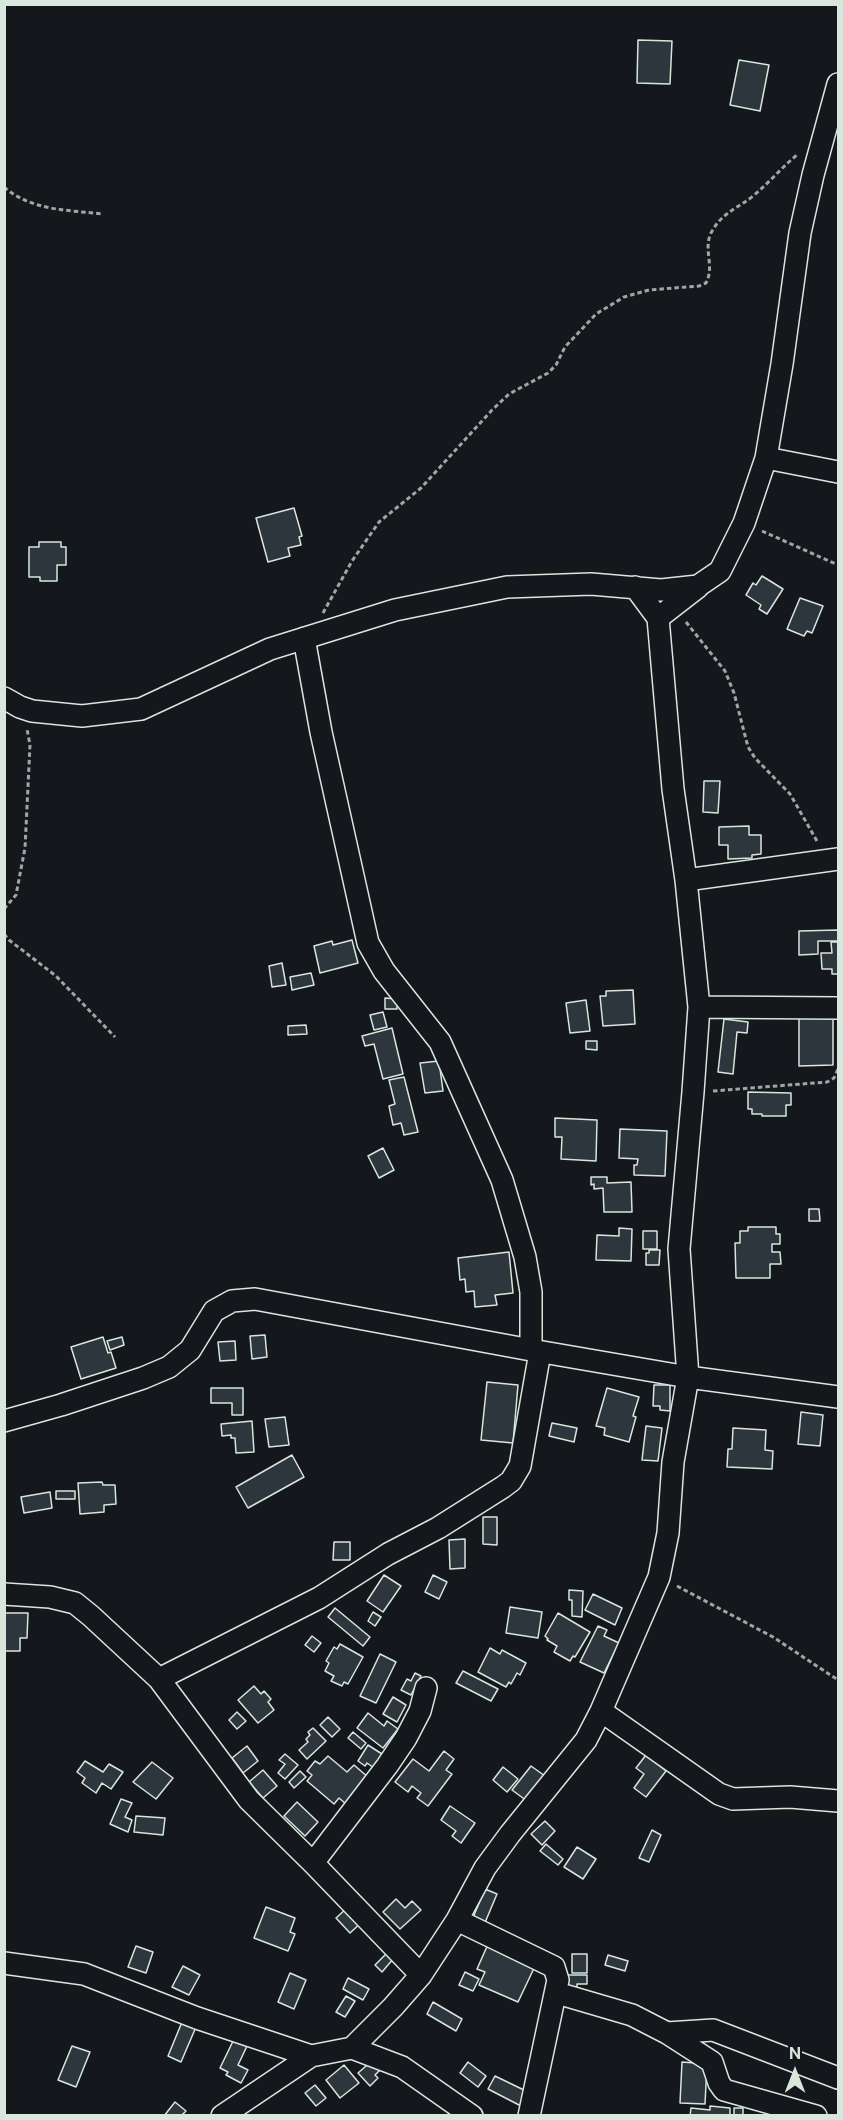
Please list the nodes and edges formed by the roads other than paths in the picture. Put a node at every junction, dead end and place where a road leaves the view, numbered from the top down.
1 (838, 84) edge
2 (766, 458) junction
3 (838, 472) edge
4 (698, 586) junction
5 (635, 587) junction
6 (666, 612) junction
7 (308, 637) junction
8 (12, 702) edge
9 (833, 859) edge
10 (686, 880) junction
11 (699, 1007) junction
12 (838, 1008) edge
13 (535, 1351) junction
14 (688, 1377) junction
15 (838, 1397) edge
16 (4, 1421) edge
17 (4, 1594) edge
18 (159, 1679) junction
19 (426, 1688) dead end
20 (601, 1711) junction
21 (838, 1801) edge
22 (313, 1863) junction
23 (458, 1920) junction
24 (4, 1962) edge
25 (421, 1975) junction
26 (557, 1993) junction
27 (667, 2033) junction
28 (352, 2048) junction
29 (311, 2056) junction
30 (838, 2078) edge
31 (222, 2115) edge
32 (472, 2115) edge
33 (529, 2115) edge
34 (816, 2115) edge

1 - 2 street
2 - 3 street
2 - 4 street
4 - 5 street
4 - 6 street
5 - 6 street
5 - 7 street
6 - 10 street
7 - 8 street
7 - 13 street
9 - 10 street
10 - 11 street
11 - 12 street
11 - 14 street
13 - 14 street
13 - 16 street
13 - 18 street
14 - 15 street
14 - 20 street
17 - 18 street
18 - 22 street
19 - 22 street
20 - 21 street
20 - 23 street
22 - 25 street
23 - 25 street
23 - 26 street
24 - 29 street
25 - 28 street
26 - 27 street
26 - 33 street
27 - 30 street
27 - 34 street
28 - 29 street
28 - 32 street
29 - 31 street

